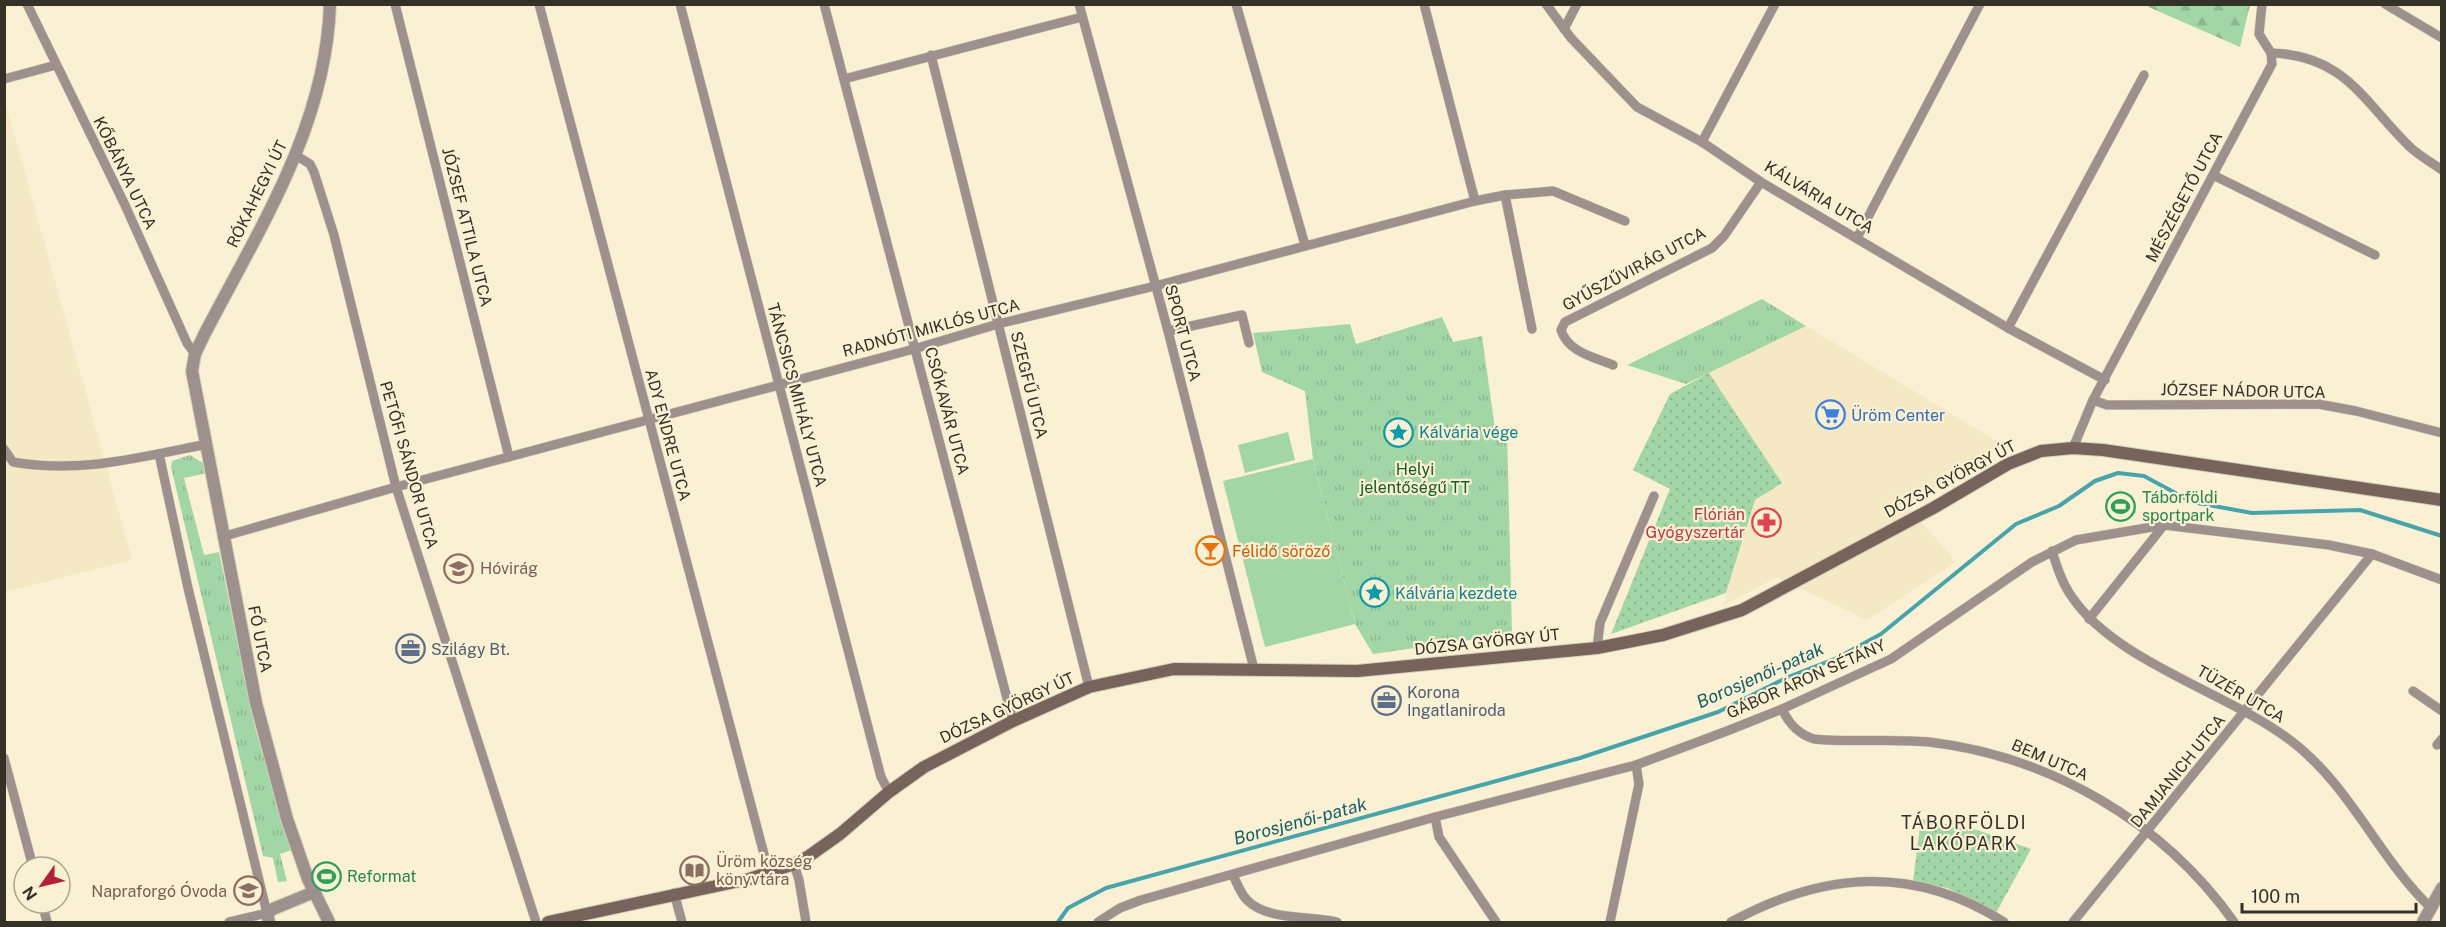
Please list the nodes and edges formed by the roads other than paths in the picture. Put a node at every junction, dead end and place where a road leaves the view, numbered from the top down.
1 (27, 4) edge
2 (330, 4) edge
3 (395, 4) edge
4 (539, 4) edge
5 (680, 4) edge
6 (824, 4) edge
7 (1079, 4) edge
8 (1236, 4) edge
9 (1424, 4) edge
10 (1546, 4) edge
11 (1577, 4) edge
12 (1775, 4) edge
13 (1980, 4) edge
14 (2262, 4) edge
15 (2385, 4) edge
16 (1082, 17) junction
17 (1564, 29) junction
18 (2442, 38) edge
19 (2271, 53) junction
20 (931, 55) junction
21 (56, 64) junction
22 (2144, 75) dead end
23 (4, 79) edge
24 (844, 79) junction
25 (1702, 142) junction
26 (297, 156) junction
27 (2442, 170) edge
28 (2215, 176) junction
29 (1761, 182) junction
30 (1505, 195) junction
31 (1475, 201) junction
32 (1625, 221) dead end
33 (1857, 238) junction
34 (1305, 245) junction
35 (2375, 255) dead end
36 (1155, 286) junction
37 (998, 324) junction
38 (2008, 328) junction
39 (1532, 329) dead end
40 (1168, 332) junction
41 (1249, 343) dead end
42 (914, 349) junction
43 (195, 354) junction
44 (1613, 365) dead end
45 (2105, 380) junction
46 (778, 384) junction
47 (2093, 400) junction
48 (648, 419) junction
49 (2442, 433) edge
50 (207, 444) junction
51 (2073, 448) junction
52 (4, 449) edge
53 (159, 454) junction
54 (509, 457) junction
55 (396, 487) junction
56 (1654, 496) dead end
57 (2442, 500) edge
58 (2164, 525) junction
59 (225, 536) junction
60 (2052, 551) junction
61 (2372, 554) junction
62 (2442, 580) edge
63 (2089, 619) junction
64 (1597, 648) junction
65 (1254, 669) junction
66 (1089, 687) junction
67 (2413, 691) dead end
68 (1782, 709) junction
69 (2246, 710) junction
70 (2442, 711) edge
71 (1013, 721) junction
72 (4, 758) edge
73 (1636, 765) junction
74 (889, 792) junction
75 (1435, 817) junction
76 (2148, 831) junction
77 (30, 855) edge
78 (794, 864) junction
79 (769, 873) junction
80 (1233, 875) junction
81 (2442, 888) edge
82 (314, 892) junction
83 (674, 893) junction
84 (2430, 907) junction
85 (268, 918) edge
86 (229, 922) edge
87 (329, 922) edge
88 (536, 922) edge
89 (548, 922) edge
90 (682, 922) edge
91 (806, 922) edge
92 (1098, 922) edge
93 (1337, 922) edge
94 (1496, 922) edge
95 (1610, 922) edge
96 (1731, 922) edge
97 (2004, 922) edge
98 (2073, 922) edge
99 (2234, 922) edge
100 (2422, 922) edge

1 - 21 street, KŐBÁNYA UTCA
2 - 26 street, RÓKAHEGYI ÚT
3 - 54 street, JÓZSEF ATTILA UTCA
4 - 48 street, ADY ENDRE UTCA
5 - 46 street, TÁNCSICS MIHÁLY UTCA
6 - 24 street, CSÓKAVÁR UTCA
7 - 16 street, SPORT UTCA
8 - 34 street
9 - 31 street
10 - 17 street, KÁLVÁRIA UTCA
11 - 17 street
12 - 25 street
13 - 33 street
14 - 19 street
15 - 18 street
16 - 20 street
16 - 36 street, SPORT UTCA
17 - 25 street, KÁLVÁRIA UTCA
19 - 27 street
19 - 28 street, MÉSZÉGETŐ UTCA
20 - 24 street
20 - 37 street, SZEGFŰ UTCA
21 - 23 street
21 - 43 street, KŐBÁNYA UTCA
22 - 38 street
24 - 42 street, CSÓKAVÁR UTCA
25 - 29 street, KÁLVÁRIA UTCA
26 - 43 street, RÓKAHEGYI ÚT
26 - 55 street, PETŐFI SÁNDOR UTCA
28 - 35 street
28 - 45 street, MÉSZÉGETŐ UTCA
29 - 33 street, KÁLVÁRIA UTCA
29 - 44 street, GYŰSZŰVIRÁG UTCA
30 - 31 street, RADNÓTI MIKLÓS UTCA
30 - 32 street, RADNÓTI MIKLÓS UTCA
30 - 39 street
31 - 34 street, RADNÓTI MIKLÓS UTCA
33 - 38 street, KÁLVÁRIA UTCA
34 - 36 street, RADNÓTI MIKLÓS UTCA
36 - 37 street, RADNÓTI MIKLÓS UTCA
36 - 40 street, SPORT UTCA
37 - 42 street, RADNÓTI MIKLÓS UTCA
37 - 66 street, SZEGFŰ UTCA
38 - 45 street, KÁLVÁRIA UTCA
40 - 41 street
40 - 65 street, SPORT UTCA
42 - 46 street, RADNÓTI MIKLÓS UTCA
42 - 71 street, CSÓKAVÁR UTCA
43 - 50 street, FŐ UTCA
45 - 47 street, MÉSZÉGETŐ UTCA
46 - 48 street, RADNÓTI MIKLÓS UTCA
46 - 74 street, TÁNCSICS MIHÁLY UTCA
47 - 49 street, JÓZSEF NÁDOR UTCA
47 - 51 street
48 - 54 street, RADNÓTI MIKLÓS UTCA
48 - 79 street, ADY ENDRE UTCA
50 - 53 street
50 - 59 street, FŐ UTCA
51 - 57 main road, DÓZSA GYÖRGY ÚT
51 - 64 main road, DÓZSA GYÖRGY ÚT
52 - 53 street
53 - 85 street
54 - 55 street, RADNÓTI MIKLÓS UTCA
55 - 59 street, RADNÓTI MIKLÓS UTCA
55 - 88 street, PETŐFI SÁNDOR UTCA
56 - 64 street
58 - 60 street, GÁBOR ÁRON SÉTÁNY
58 - 61 street, GÁBOR ÁRON SÉTÁNY
58 - 63 street
59 - 82 street, FŐ UTCA
60 - 63 street, TÜZÉR UTCA
60 - 68 street, GÁBOR ÁRON SÉTÁNY
61 - 62 street, GÁBOR ÁRON SÉTÁNY
61 - 69 street, DAMJANICH UTCA
63 - 69 street, TÜZÉR UTCA
64 - 65 main road, DÓZSA GYÖRGY ÚT
65 - 66 main road, DÓZSA GYÖRGY ÚT
66 - 71 main road, DÓZSA GYÖRGY ÚT
67 - 70 street
68 - 73 street, GÁBOR ÁRON SÉTÁNY
68 - 76 street, BEM UTCA
69 - 76 street, DAMJANICH UTCA
69 - 84 street, TÜZÉR UTCA
71 - 74 main road, DÓZSA GYÖRGY ÚT
72 - 77 street
73 - 75 street, GÁBOR ÁRON SÉTÁNY
73 - 95 street
74 - 78 main road, DÓZSA GYÖRGY ÚT
75 - 80 street, GÁBOR ÁRON SÉTÁNY
75 - 94 street
76 - 98 street, DAMJANICH UTCA
76 - 99 street, BEM UTCA
78 - 79 main road, DÓZSA GYÖRGY ÚT
78 - 91 street
79 - 83 main road, DÓZSA GYÖRGY ÚT
80 - 92 street, GÁBOR ÁRON SÉTÁNY
80 - 93 street
81 - 84 street
82 - 85 street
82 - 87 street, FŐ UTCA
83 - 89 main road, DÓZSA GYÖRGY ÚT
83 - 90 street
84 - 100 street
85 - 86 street
96 - 97 street

